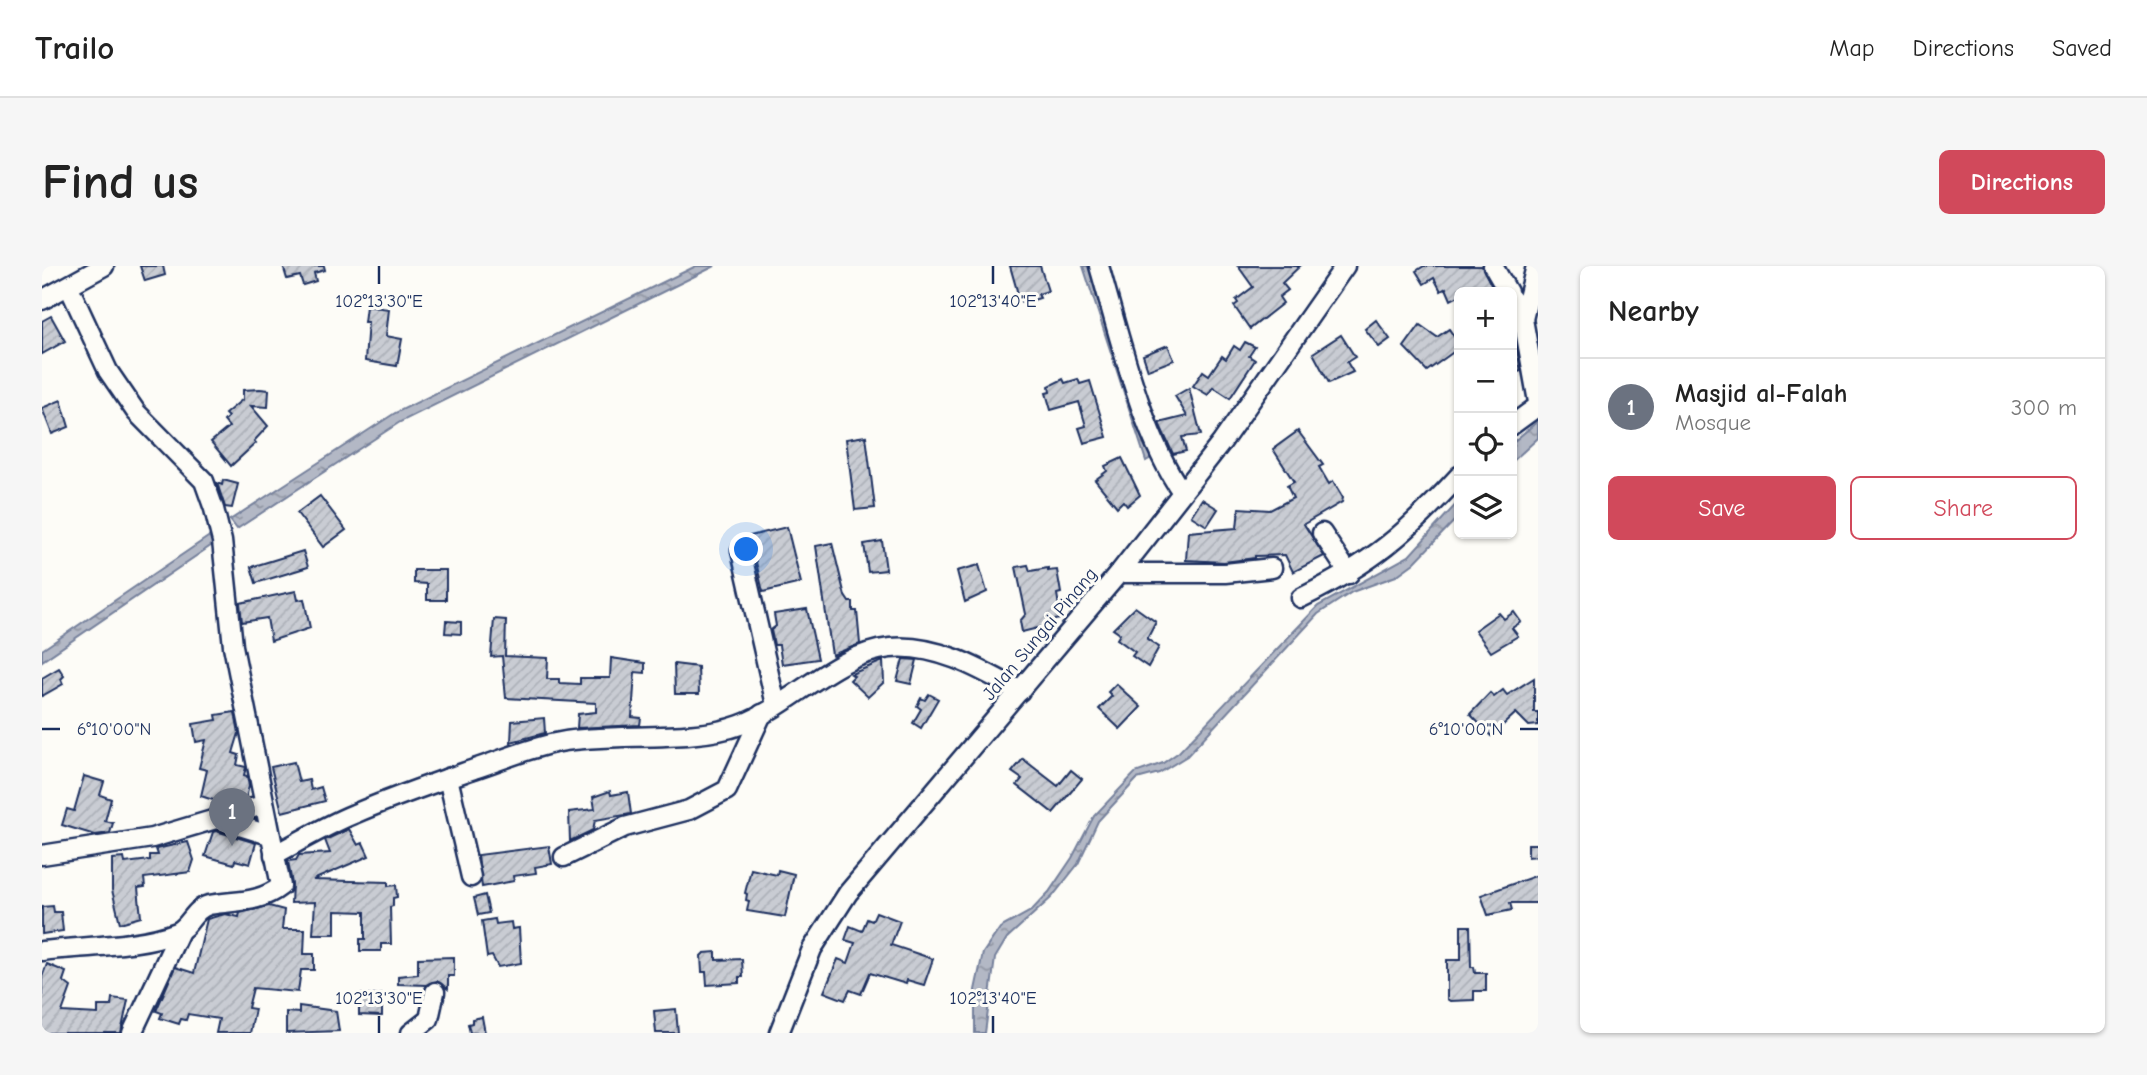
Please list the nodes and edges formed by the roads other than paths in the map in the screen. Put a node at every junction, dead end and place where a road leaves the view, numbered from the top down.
1 (104, 266) edge
2 (1099, 266) edge
3 (1345, 266) edge
4 (1493, 266) edge
5 (1536, 266) edge
6 (68, 287) junction
7 (1505, 287) edge
8 (42, 300) edge
9 (1517, 308) edge
10 (1523, 319) junction
11 (1538, 404) edge
12 (1517, 421) edge
13 (1454, 481) edge
14 (1182, 492) junction
15 (1322, 534) dead end
16 (741, 551) dead end
17 (1272, 568) dead end
18 (1119, 573) junction
19 (1349, 574) junction
20 (1301, 598) dead end
21 (1020, 691) junction
22 (769, 710) junction
23 (448, 778) junction
24 (263, 805) junction
25 (217, 819) junction
26 (270, 835) junction
27 (42, 855) edge
28 (274, 855) junction
29 (564, 858) dead end
30 (471, 877) dead end
31 (180, 931) junction
32 (42, 951) edge
33 (435, 992) dead end
34 (132, 1033) edge
35 (411, 1033) edge
36 (779, 1033) edge

1 - 6 street
2 - 14 street
3 - 14 street, Jalan Sungai Pinang
4 - 7 street
5 - 10 street
6 - 8 street
6 - 24 street
9 - 10 street
10 - 11 street
11 - 12 street
13 - 19 street
14 - 18 street, Jalan Sungai Pinang
15 - 19 street
16 - 22 street
17 - 18 street
18 - 21 street, Jalan Sungai Pinang
19 - 20 street
21 - 22 street
21 - 36 street, Jalan Sungai Pinang
22 - 23 street
22 - 29 street
23 - 28 street
23 - 30 street
24 - 25 street
24 - 26 street
25 - 26 street
25 - 27 street
26 - 28 street
28 - 31 street
31 - 32 street
31 - 34 street
33 - 35 street

